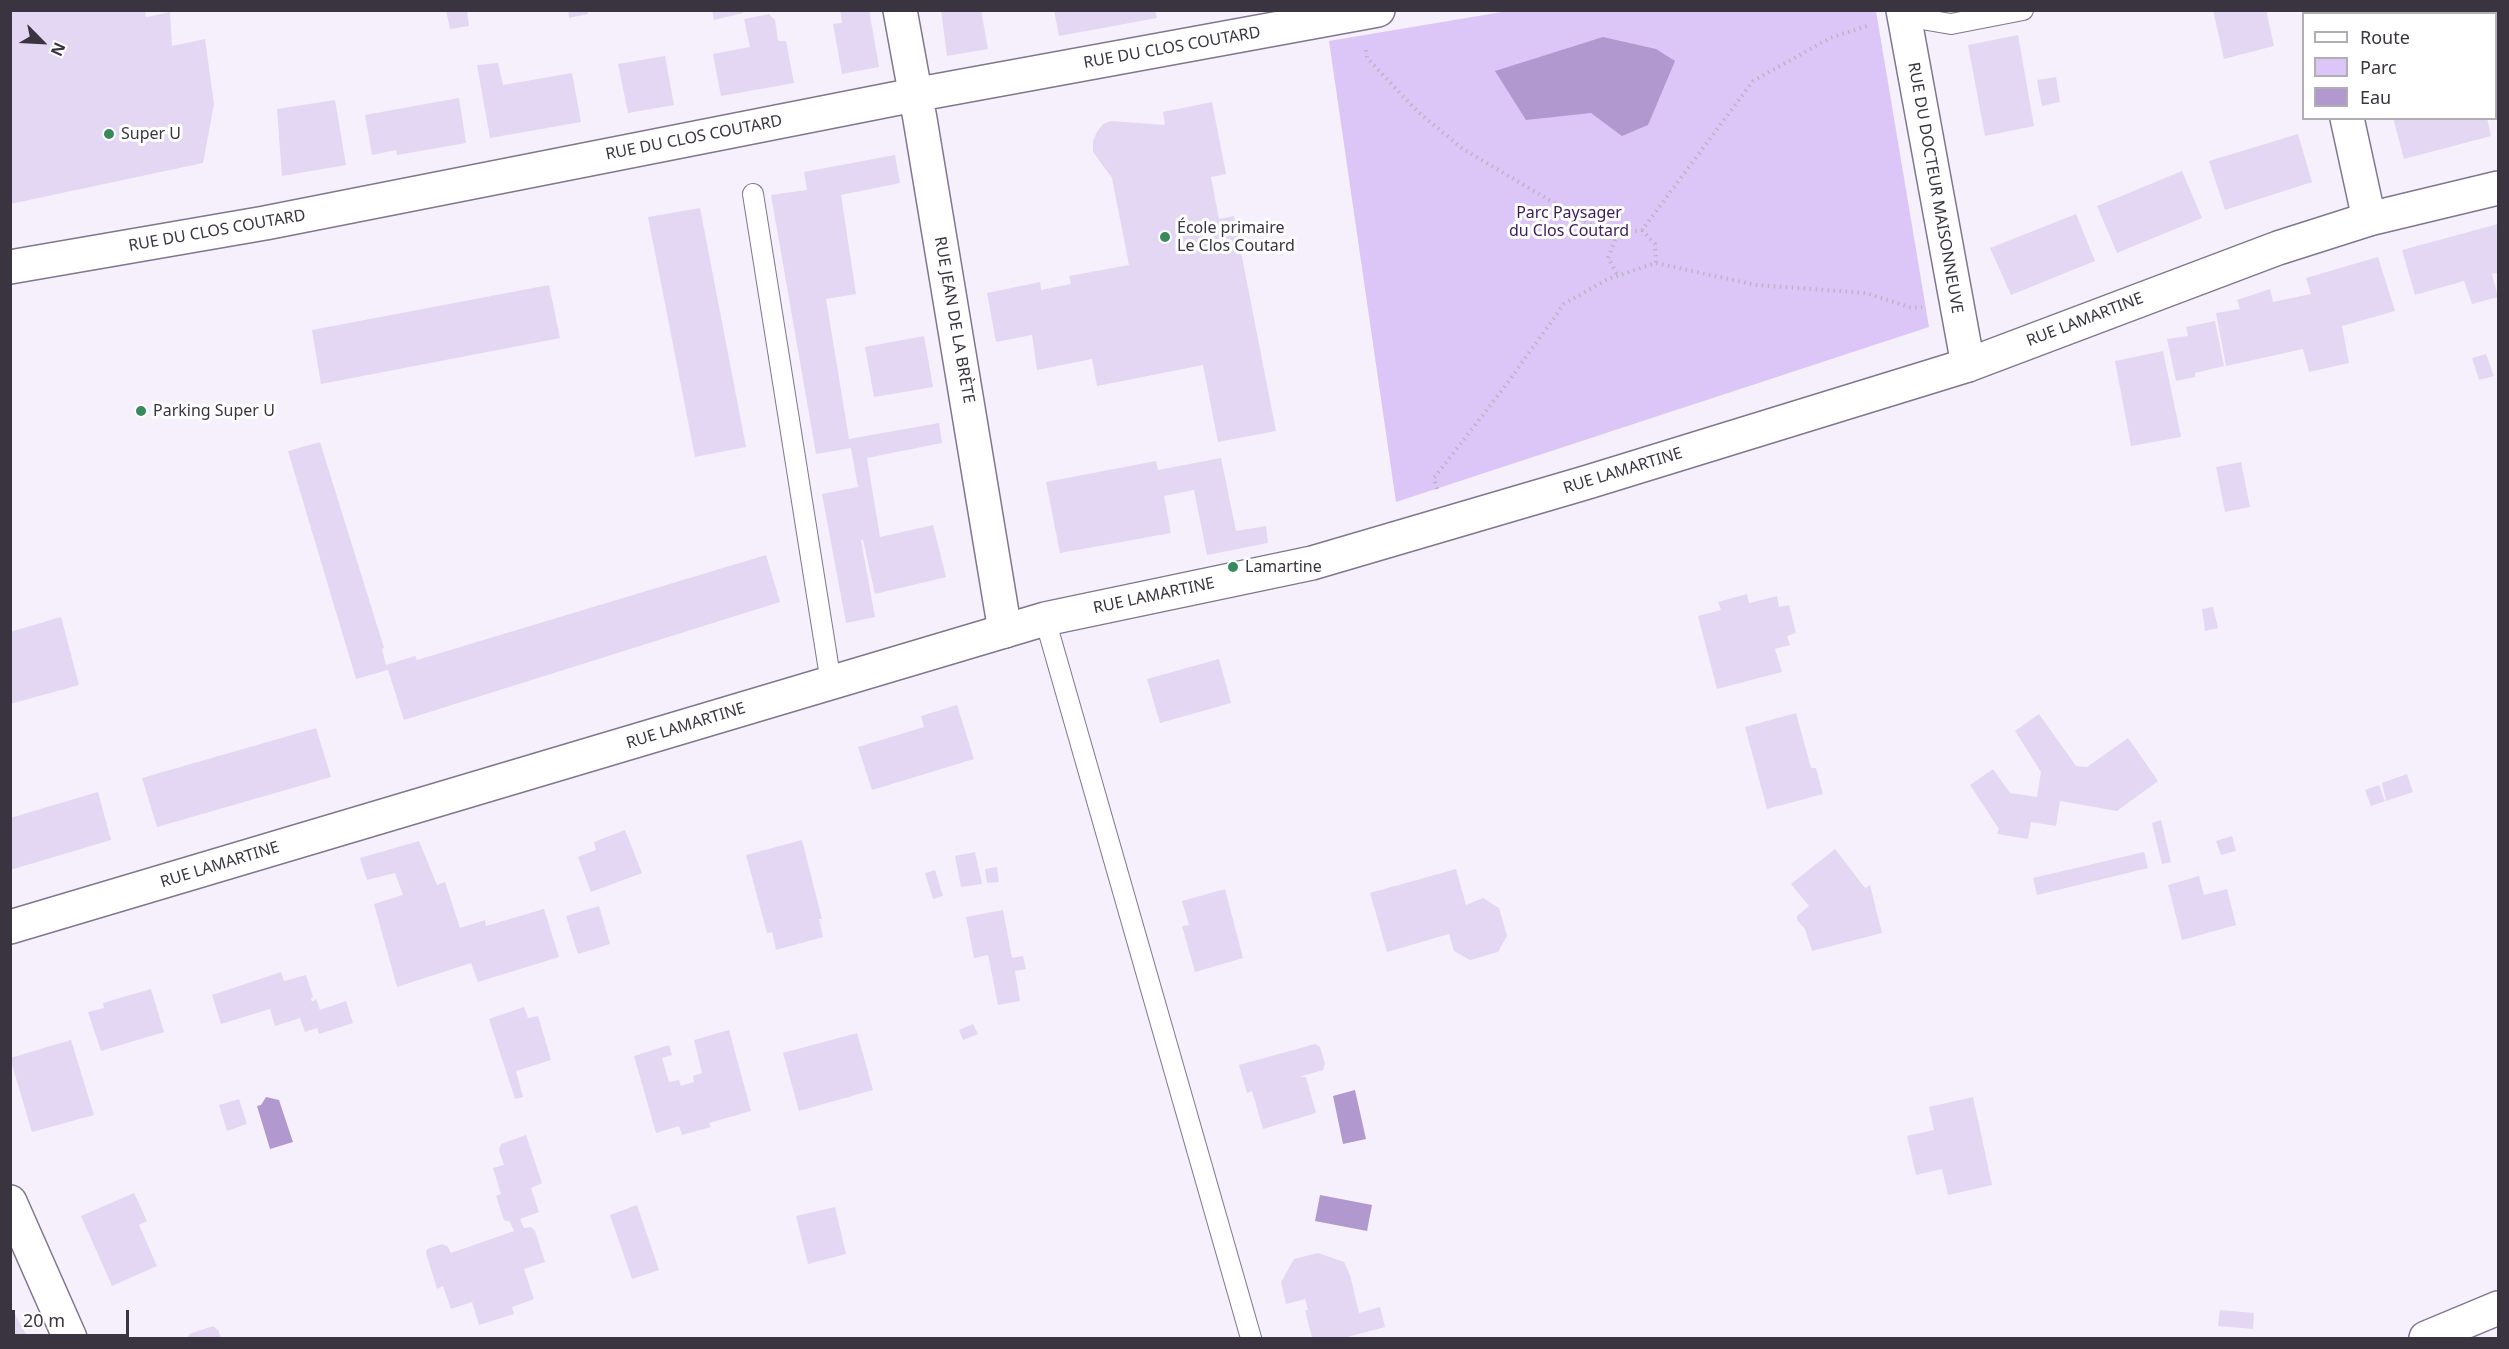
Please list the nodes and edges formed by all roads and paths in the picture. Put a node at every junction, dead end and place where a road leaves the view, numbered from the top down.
1 (900, 10) edge
2 (2023, 10) edge
3 (1369, 12) edge
4 (1903, 13) edge
5 (914, 95) junction
6 (2347, 120) edge
7 (2499, 188) edge
8 (753, 194) dead end
9 (2369, 219) junction
10 (1642, 230) junction
11 (1617, 234) junction
12 (1656, 263) junction
13 (10, 267) edge
14 (1618, 276) junction
15 (1955, 300) junction
16 (1968, 365) junction
17 (1447, 524) junction
18 (1045, 619) junction
19 (1005, 631) junction
20 (831, 683) junction
21 (10, 927) edge
22 (10, 1202) edge
23 (2499, 1308) edge
24 (70, 1338) edge
25 (1251, 1338) edge
26 (2426, 1338) edge

1 - 5 street, RUE JEAN DE LA BRÈTE
2 - 4 lane
3 - 5 street, RUE DU CLOS COUTARD
3 - 11 path
4 - 10 path
4 - 15 street, RUE DU DOCTEUR MAISONNEUVE
5 - 13 street, RUE DU CLOS COUTARD
5 - 19 street, RUE JEAN DE LA BRÈTE
6 - 9 street
7 - 9 street, RUE LAMARTINE
8 - 20 lane
9 - 16 street, RUE LAMARTINE
10 - 11 path
10 - 12 path
11 - 14 path
12 - 14 path
12 - 15 path
14 - 17 path
15 - 16 street, RUE DU DOCTEUR MAISONNEUVE
16 - 17 street, RUE LAMARTINE
17 - 18 street, RUE LAMARTINE
18 - 19 street, RUE LAMARTINE
18 - 25 lane
19 - 20 street, RUE LAMARTINE
20 - 21 street, RUE LAMARTINE
22 - 24 street
23 - 26 street

